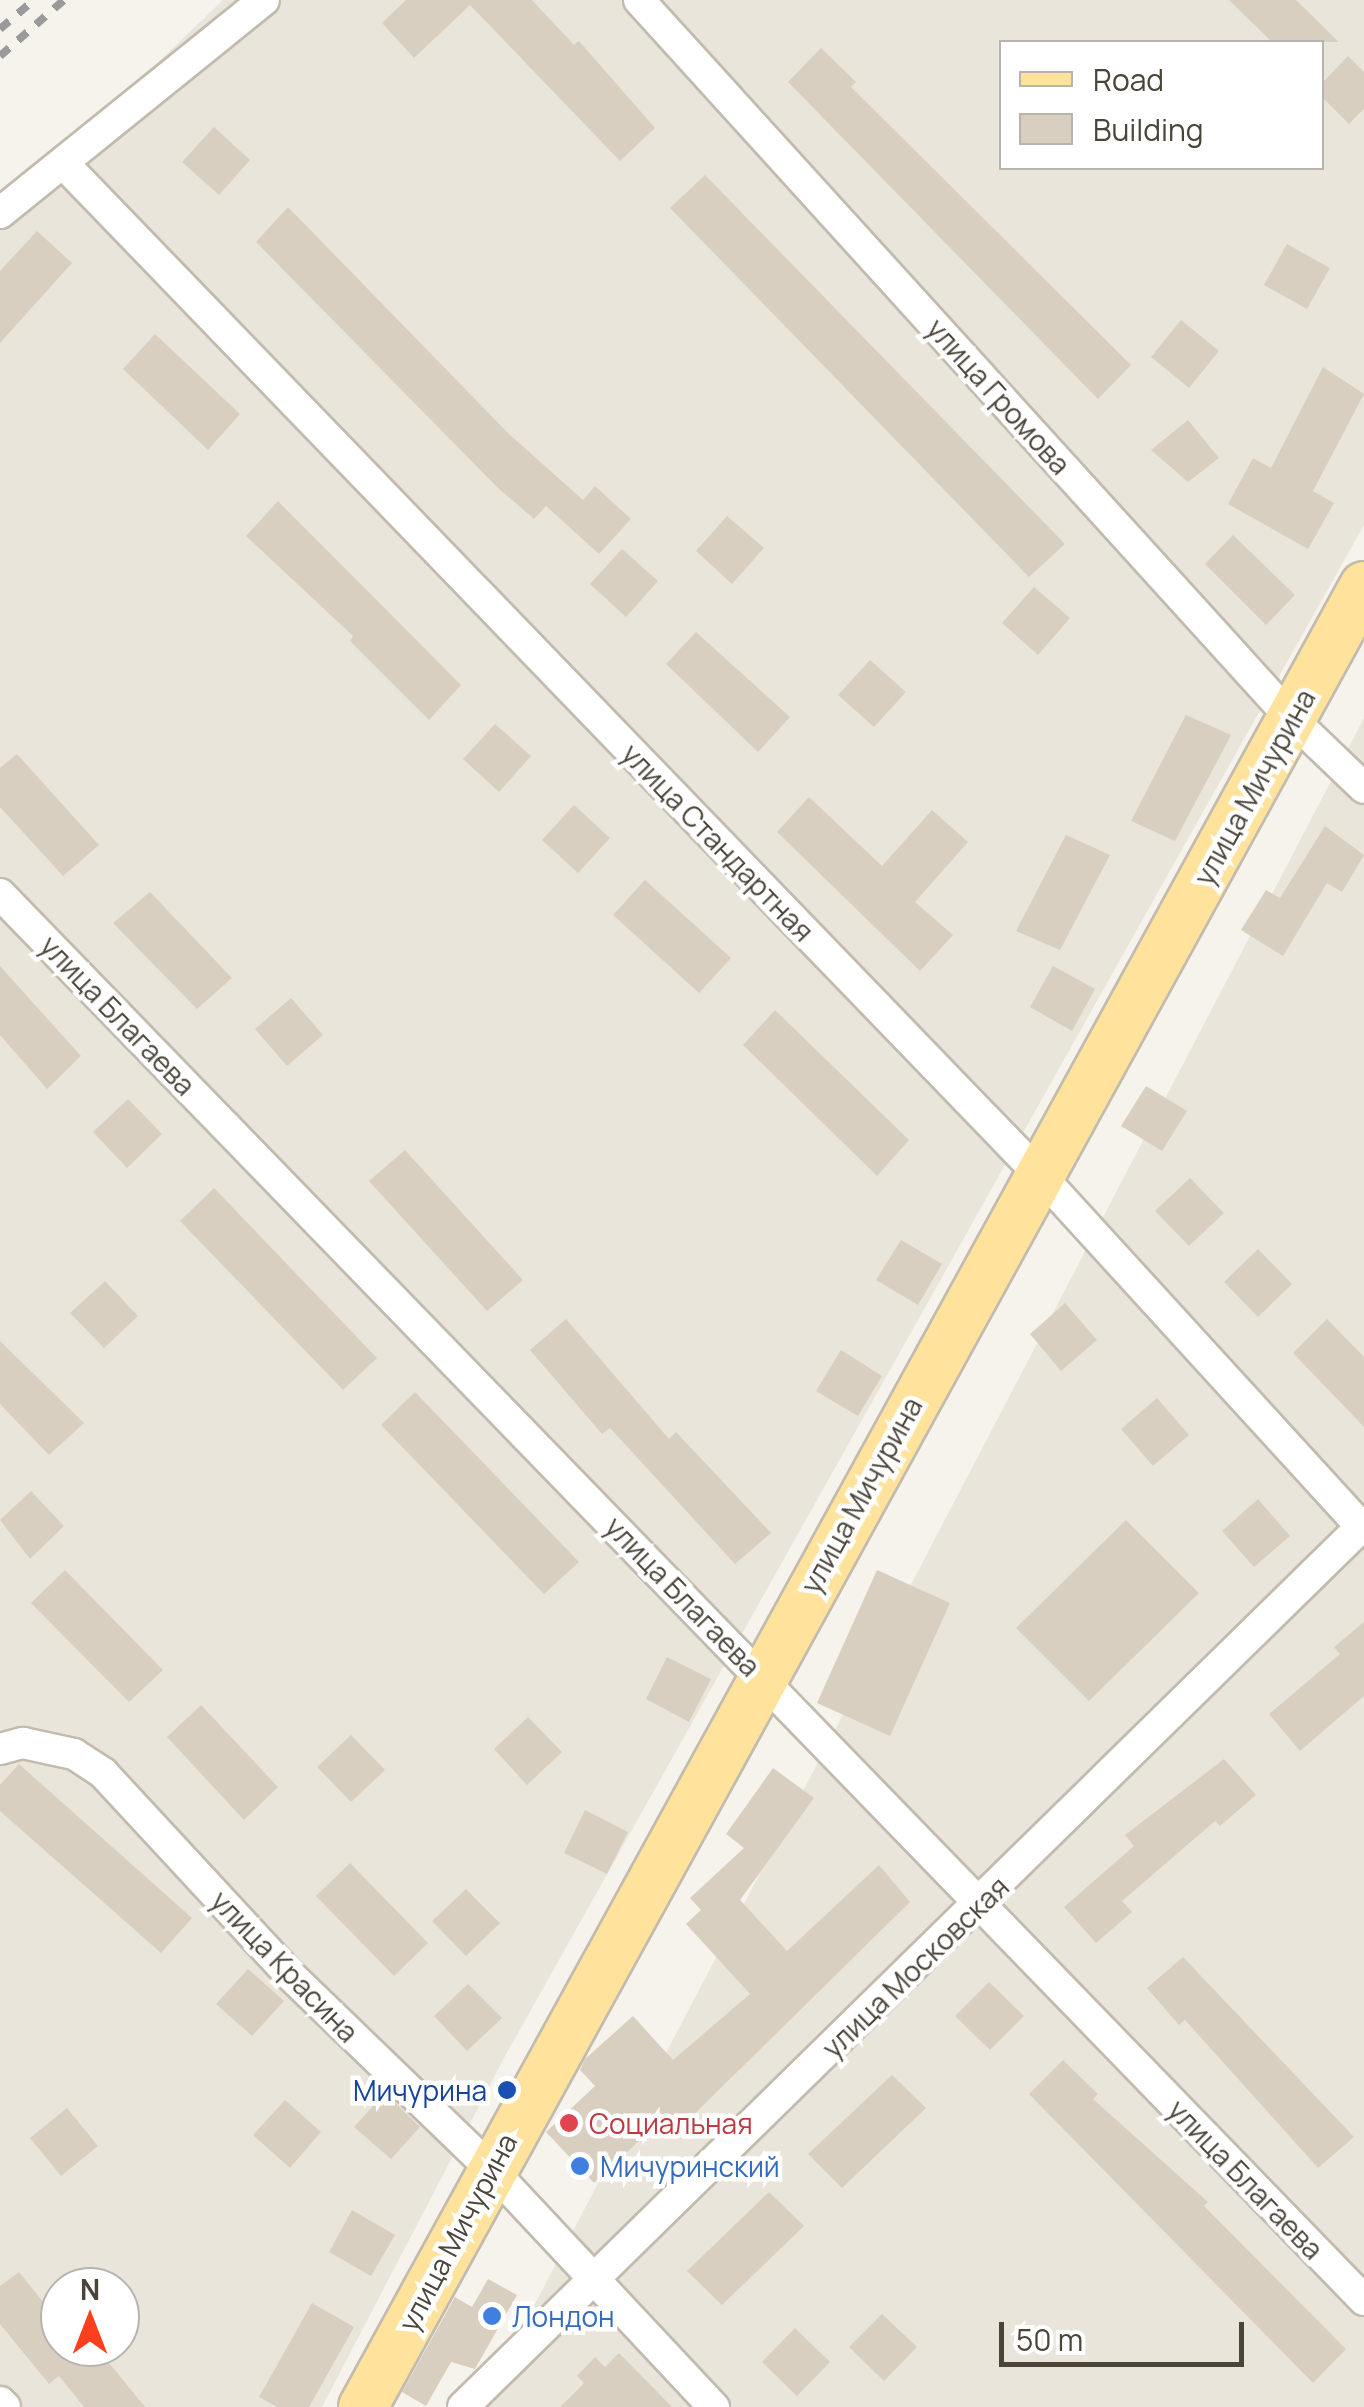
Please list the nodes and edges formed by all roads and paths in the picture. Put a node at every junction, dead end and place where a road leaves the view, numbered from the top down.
1 (264, 0) edge
2 (638, 0) edge
3 (63, 162) junction
4 (0, 213) edge
5 (1364, 586) edge
6 (1291, 718) junction
7 (1364, 788) edge
8 (0, 894) edge
9 (1040, 1175) junction
10 (1363, 1527) edge
11 (760, 1675) junction
12 (0, 1750) edge
13 (979, 1906) junction
14 (490, 2168) junction
15 (592, 2282) junction
16 (1364, 2300) edge
17 (363, 2407) edge
18 (463, 2407) edge
19 (714, 2407) edge

1 - 3 street
2 - 6 street, улица Громова
3 - 4 street
3 - 9 street, улица Стандартная
5 - 6 main road, улица Мичурина
6 - 7 street, улица Громова
6 - 9 main road, улица Мичурина
8 - 11 street, улица Благаева
9 - 10 street, улица Стандартная
9 - 11 main road, улица Мичурина
10 - 13 street, улица Московская
11 - 13 street, улица Благаева
11 - 14 main road, улица Мичурина
12 - 14 street, улица Красина
13 - 15 street, улица Московская
13 - 16 street, улица Благаева
14 - 15 street, улица Красина
14 - 17 main road, улица Мичурина
15 - 18 street, улица Московская
15 - 19 street, улица Красина

